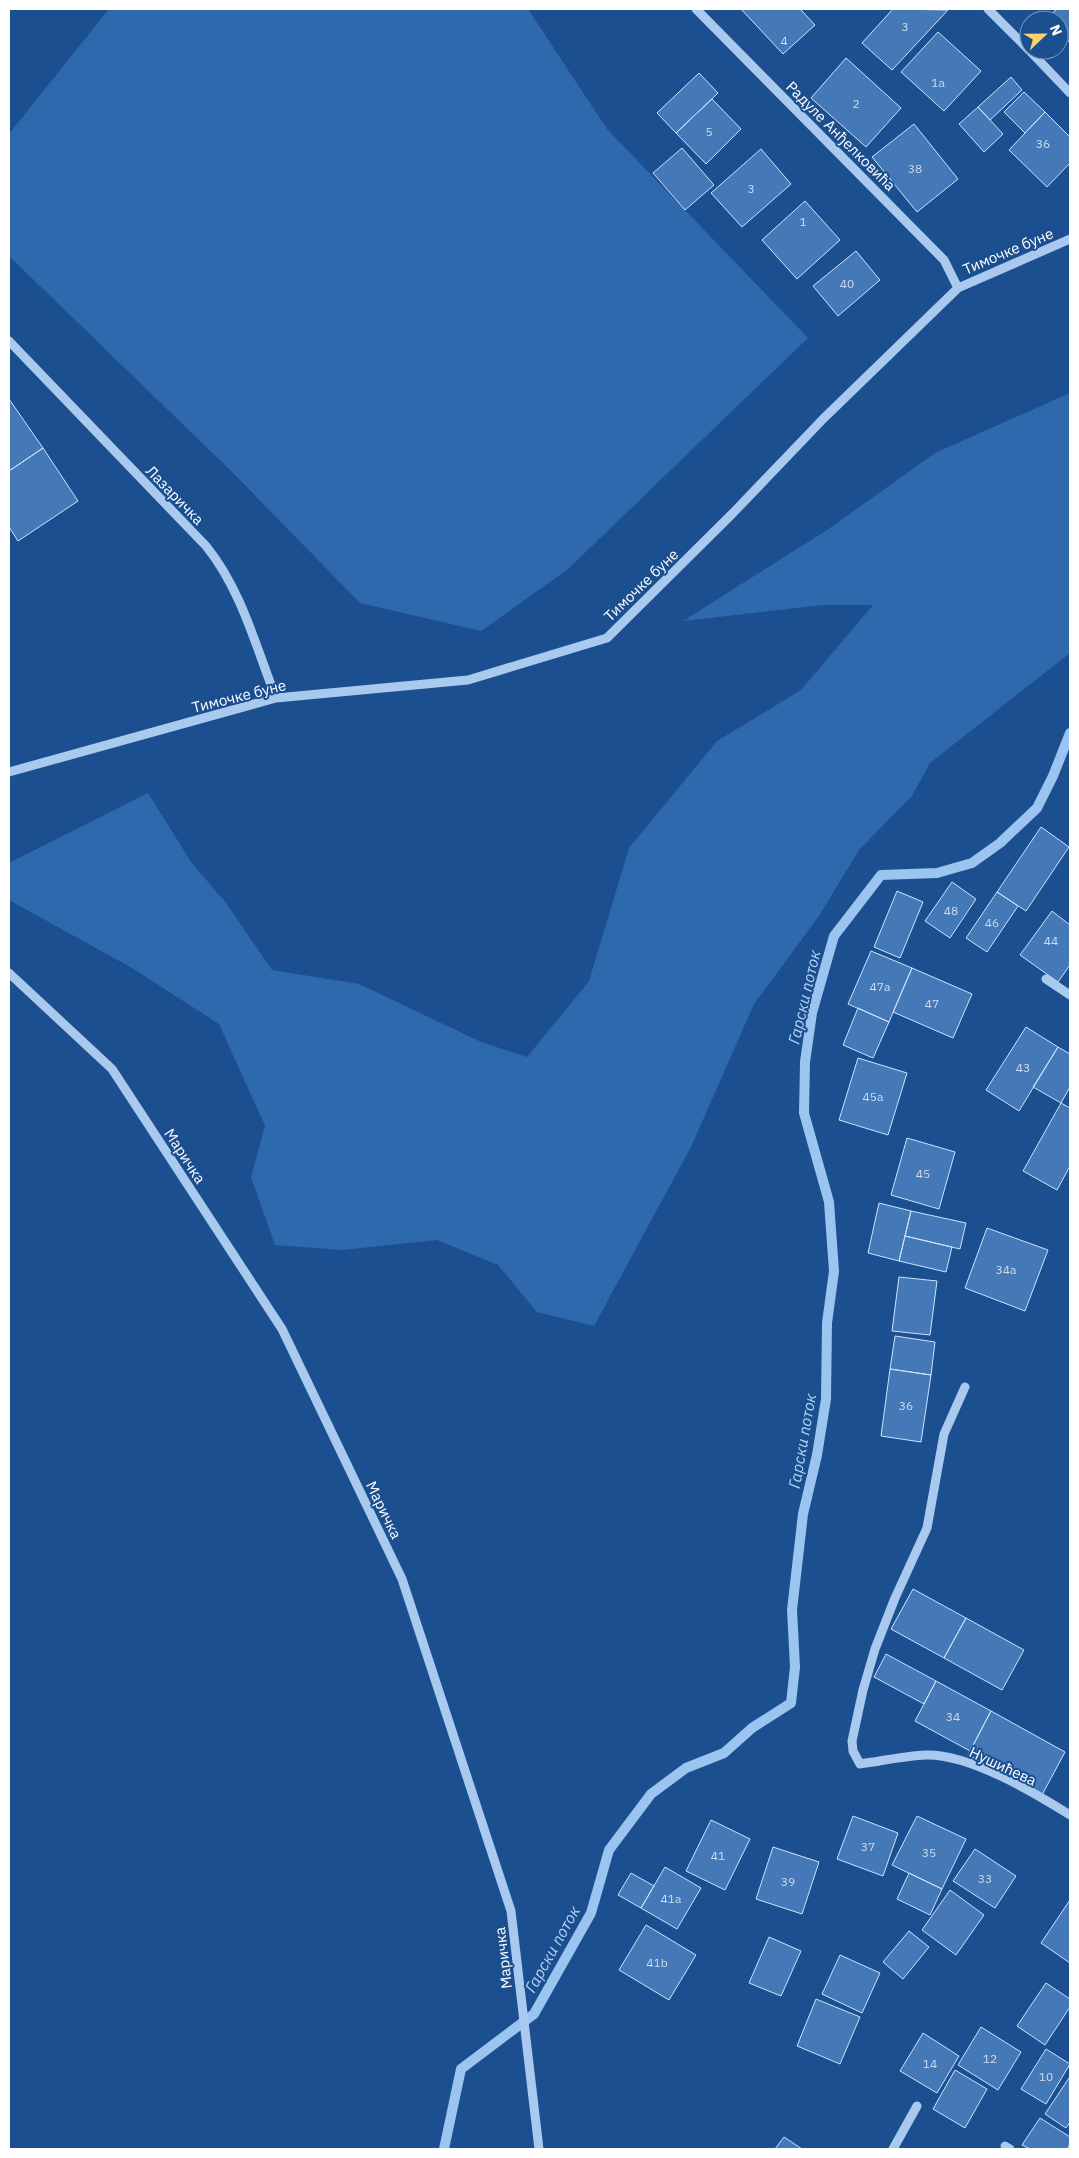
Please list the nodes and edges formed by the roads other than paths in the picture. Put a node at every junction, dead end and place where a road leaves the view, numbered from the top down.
1 (696, 9) edge
2 (988, 9) edge
3 (1019, 40) edge
4 (1039, 60) edge
5 (1070, 93) edge
6 (1070, 239) edge
7 (958, 288) junction
8 (9, 341) edge
9 (276, 698) junction
10 (9, 772) edge
11 (9, 974) edge
12 (1046, 979) dead end
13 (1070, 995) edge
14 (965, 1387) dead end
15 (1070, 1815) edge
16 (917, 2106) dead end
17 (539, 2149) edge
18 (893, 2149) edge

1 - 7 street, Радуле Анђелковића
2 - 3 street
4 - 5 street
6 - 7 street, Тимочке буне
7 - 9 street, Тимочке буне
8 - 9 street, Лазаричка
9 - 10 street, Тимочке буне
11 - 17 street, Маричка
12 - 13 street
14 - 15 street, Нушићева
16 - 18 street

